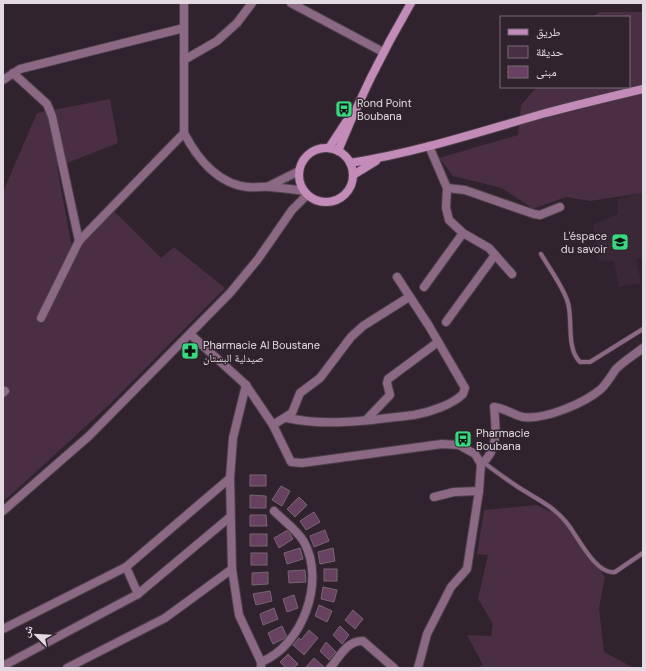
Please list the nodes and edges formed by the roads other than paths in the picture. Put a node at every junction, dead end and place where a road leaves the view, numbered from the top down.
1 (184, 3) edge
2 (252, 3) edge
3 (291, 3) edge
4 (411, 3) edge
5 (184, 28) junction
6 (382, 52) junction
7 (184, 60) junction
8 (13, 73) junction
9 (3, 80) edge
10 (643, 89) edge
11 (357, 104) junction
12 (184, 134) junction
13 (429, 146) junction
14 (329, 148) junction
15 (338, 150) junction
16 (380, 158) junction
17 (350, 163) junction
18 (299, 171) junction
19 (353, 175) junction
20 (268, 187) junction
21 (447, 188) junction
22 (305, 193) junction
23 (560, 207) dead end
24 (463, 233) junction
25 (79, 241) junction
26 (541, 254) dead end
27 (495, 255) junction
28 (512, 274) dead end
29 (397, 277) dead end
30 (424, 287) dead end
31 (410, 297) junction
32 (41, 318) dead end
33 (446, 322) dead end
34 (643, 329) edge
35 (190, 334) junction
36 (438, 342) junction
37 (643, 348) edge
38 (246, 385) junction
39 (287, 418) junction
40 (366, 420) junction
41 (273, 425) junction
42 (482, 463) junction
43 (230, 478) junction
44 (479, 491) junction
45 (434, 497) dead end
46 (3, 510) edge
47 (274, 511) dead end
48 (230, 518) junction
49 (643, 553) edge
50 (126, 568) junction
51 (232, 569) junction
52 (138, 594) junction
53 (3, 629) edge
54 (261, 665) edge
55 (3, 666) edge
56 (67, 668) edge
57 (330, 668) edge
58 (394, 668) edge
59 (418, 668) edge

1 - 5 street
2 - 7 street
3 - 6 street
4 - 6 main road
5 - 7 street
5 - 8 street
6 - 11 main road
7 - 12 street
8 - 9 street
8 - 25 street
10 - 13 main road
11 - 14 main road
11 - 15 main road
12 - 20 street
12 - 25 street
13 - 16 main road
13 - 21 street
14 - 15 main road
14 - 18 main road
15 - 17 main road
16 - 17 main road
16 - 19 main road
17 - 19 main road
18 - 20 street
18 - 22 main road
19 - 22 main road
20 - 22 street
21 - 23 street
21 - 24 street
22 - 35 street
24 - 27 street
24 - 30 street
25 - 32 street
26 - 34 lane
27 - 28 street
27 - 33 street
29 - 31 street
31 - 36 street
31 - 39 street
35 - 38 street
35 - 46 street
36 - 40 street
36 - 40 street
37 - 42 street
38 - 41 street
38 - 43 street
39 - 40 street
39 - 41 street
41 - 42 street
42 - 44 street
42 - 49 lane
43 - 48 street
43 - 50 street
44 - 45 street
44 - 59 street
47 - 54 street
48 - 51 street
48 - 52 street
50 - 52 street
50 - 53 street
51 - 54 street
51 - 56 street
52 - 55 street
57 - 58 street

